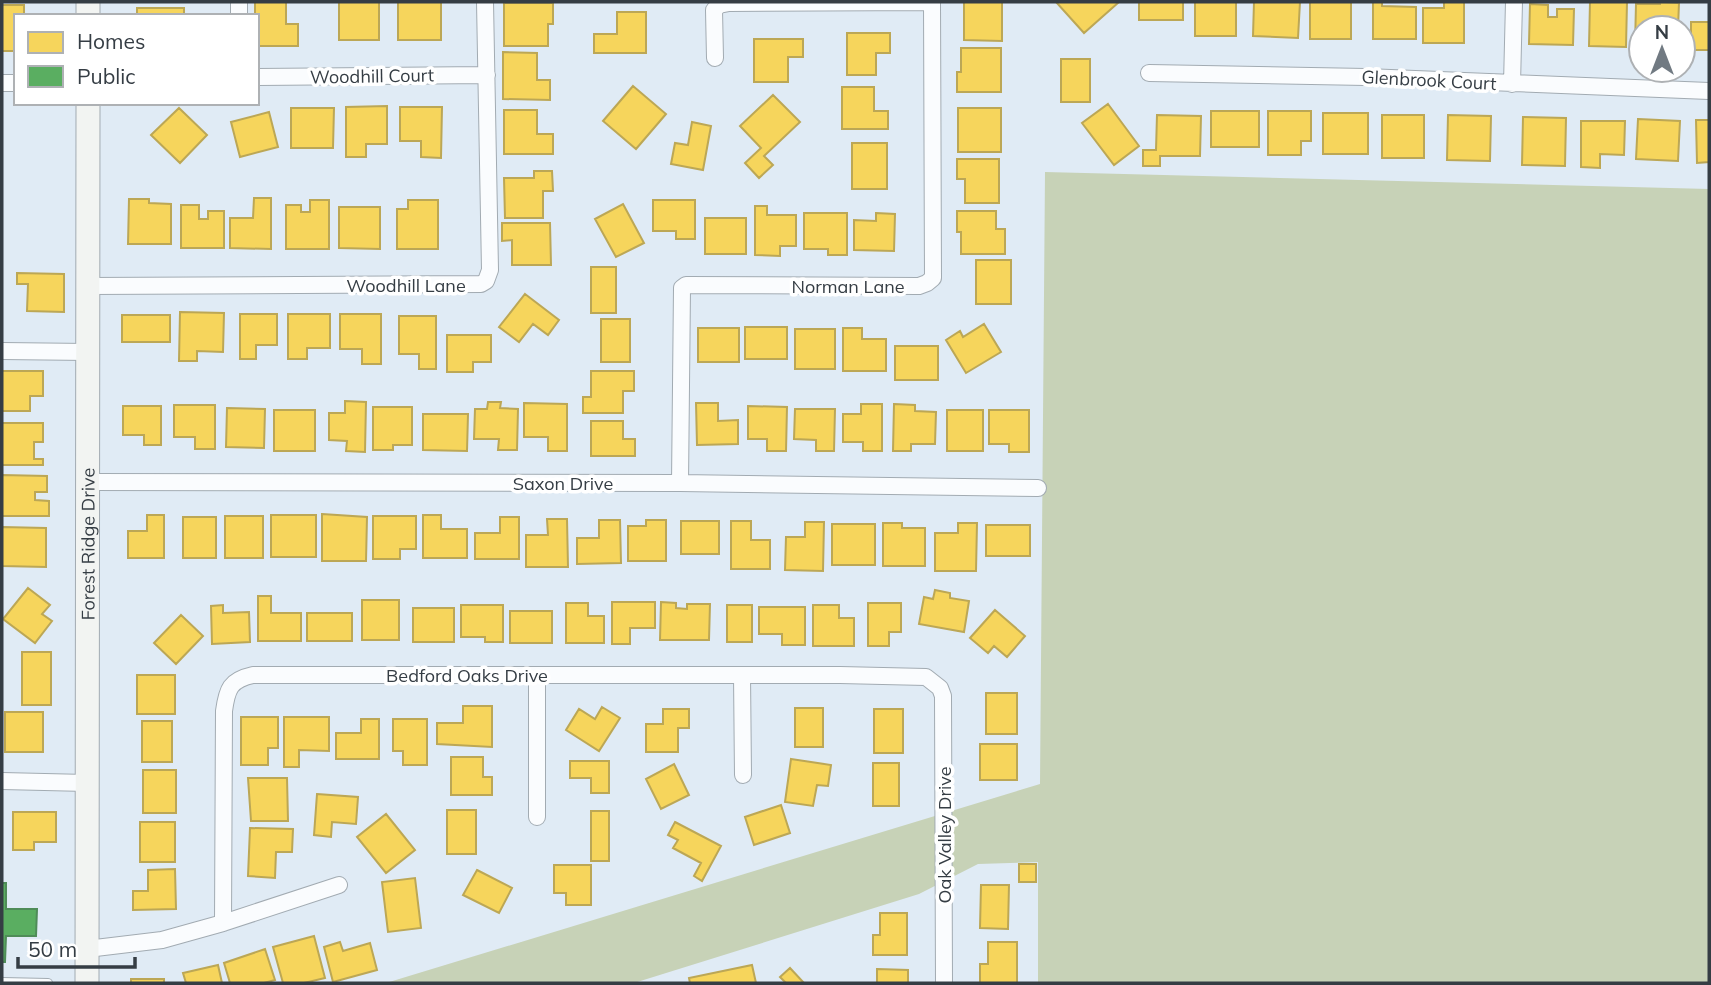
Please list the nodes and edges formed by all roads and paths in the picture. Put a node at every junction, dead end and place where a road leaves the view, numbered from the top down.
1 (485, 2) edge
2 (932, 2) edge
3 (1514, 2) edge
4 (715, 58) dead end
5 (1149, 73) dead end
6 (487, 75) junction
7 (259, 77) edge
8 (1512, 84) junction
9 (1709, 91) edge
10 (88, 105) edge
11 (88, 286) junction
12 (2, 351) edge
13 (88, 352) junction
14 (87, 482) junction
15 (680, 483) junction
16 (1038, 488) dead end
17 (742, 675) junction
18 (537, 676) junction
19 (940, 688) joint
20 (743, 775) dead end
21 (2, 781) edge
22 (87, 782) junction
23 (537, 817) dead end
24 (339, 885) dead end
25 (223, 923) junction
26 (86, 949) junction
27 (2, 982) edge
28 (48, 983) edge
29 (86, 983) edge
30 (944, 983) edge

1 - 6 street, Woodhill Lane
2 - 4 street
2 - 15 street, Norman Lane
3 - 8 street
5 - 8 street, Glenbrook Court
6 - 7 street, Woodhill Court
6 - 11 street, Woodhill Lane
8 - 9 street, Glenbrook Court
10 - 11 main road, Forest Ridge Drive
11 - 13 main road, Forest Ridge Drive
12 - 13 street
13 - 14 main road, Forest Ridge Drive
14 - 15 street, Saxon Drive
14 - 22 main road, Forest Ridge Drive
15 - 16 street, Saxon Drive
17 - 18 street, Bedford Oaks Drive
17 - 19 street, Bedford Oaks Drive
17 - 20 street
18 - 23 street
18 - 25 street, Bedford Oaks Drive
19 - 30 street, Oak Valley Drive
21 - 22 street
22 - 26 main road, Forest Ridge Drive
24 - 25 street
25 - 26 street
26 - 29 main road, Forest Ridge Drive
27 - 28 lane

